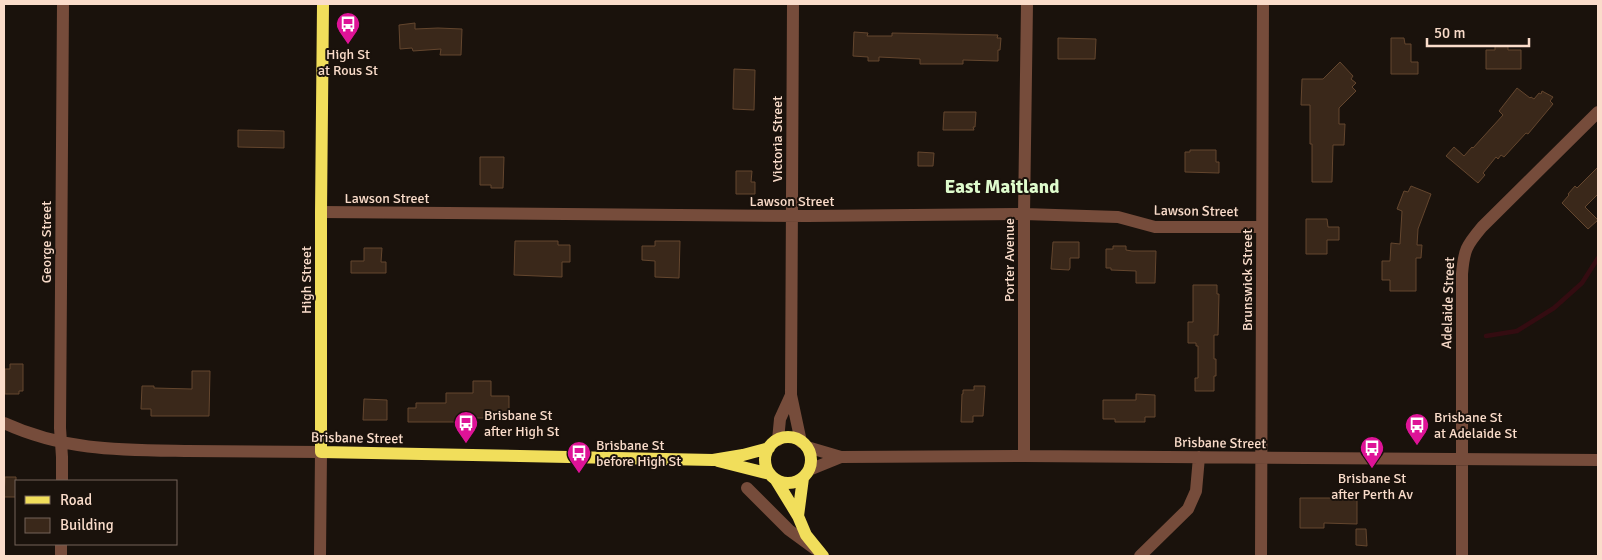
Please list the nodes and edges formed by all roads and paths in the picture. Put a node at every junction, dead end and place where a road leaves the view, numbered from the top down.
1 (63, 4) edge
2 (324, 4) edge
3 (793, 4) edge
4 (1027, 4) edge
5 (1263, 4) edge
6 (1598, 112) edge
7 (321, 212) junction
8 (1024, 214) junction
9 (792, 216) junction
10 (1262, 227) junction
11 (792, 395) junction
12 (4, 423) edge
13 (61, 442) junction
14 (773, 444) junction
15 (804, 444) junction
16 (321, 452) junction
17 (1024, 456) junction
18 (841, 457) junction
19 (1199, 457) junction
20 (1262, 459) junction
21 (713, 460) junction
22 (1462, 460) junction
23 (1598, 460) edge
24 (806, 474) junction
25 (773, 477) junction
26 (62, 480) edge
27 (747, 488) dead end
28 (798, 516) junction
29 (821, 554) edge
30 (320, 556) edge
31 (1140, 556) edge
32 (1261, 556) edge
33 (1462, 556) edge

1 - 13 street, George Street
2 - 7 main road, High Street
3 - 9 street, Victoria Street
4 - 8 street, Porter Avenue
5 - 10 street, Brunswick Street
6 - 22 street, Adelaide Street
7 - 9 street, Lawson Street
7 - 16 main road, High Street
8 - 9 street, Lawson Street
8 - 10 street, Lawson Street
8 - 17 street, Porter Avenue
9 - 11 street, Victoria Street
10 - 20 street, Brunswick Street
11 - 14 street, Victoria Street
11 - 15 street, Victoria Street
12 - 13 street, Brisbane Street
13 - 16 street, Brisbane Street
13 - 26 street, George Street
14 - 15 main road
14 - 21 main road, Brisbane Street
14 - 25 main road
15 - 18 street, Brisbane Street
15 - 24 main road
16 - 21 main road, Brisbane Street
16 - 30 street, High Street
17 - 18 street, Brisbane Street
17 - 19 street, Brisbane Street
18 - 24 street, Brisbane Street
19 - 20 street, Brisbane Street
19 - 31 street
20 - 22 street, Brisbane Street
20 - 32 street, Brunswick Street
21 - 25 main road, Brisbane Street
22 - 23 street, Brisbane Street
22 - 33 street, Adelaide Street
24 - 25 main road
24 - 28 main road
25 - 28 main road
27 - 29 street
28 - 29 main road

